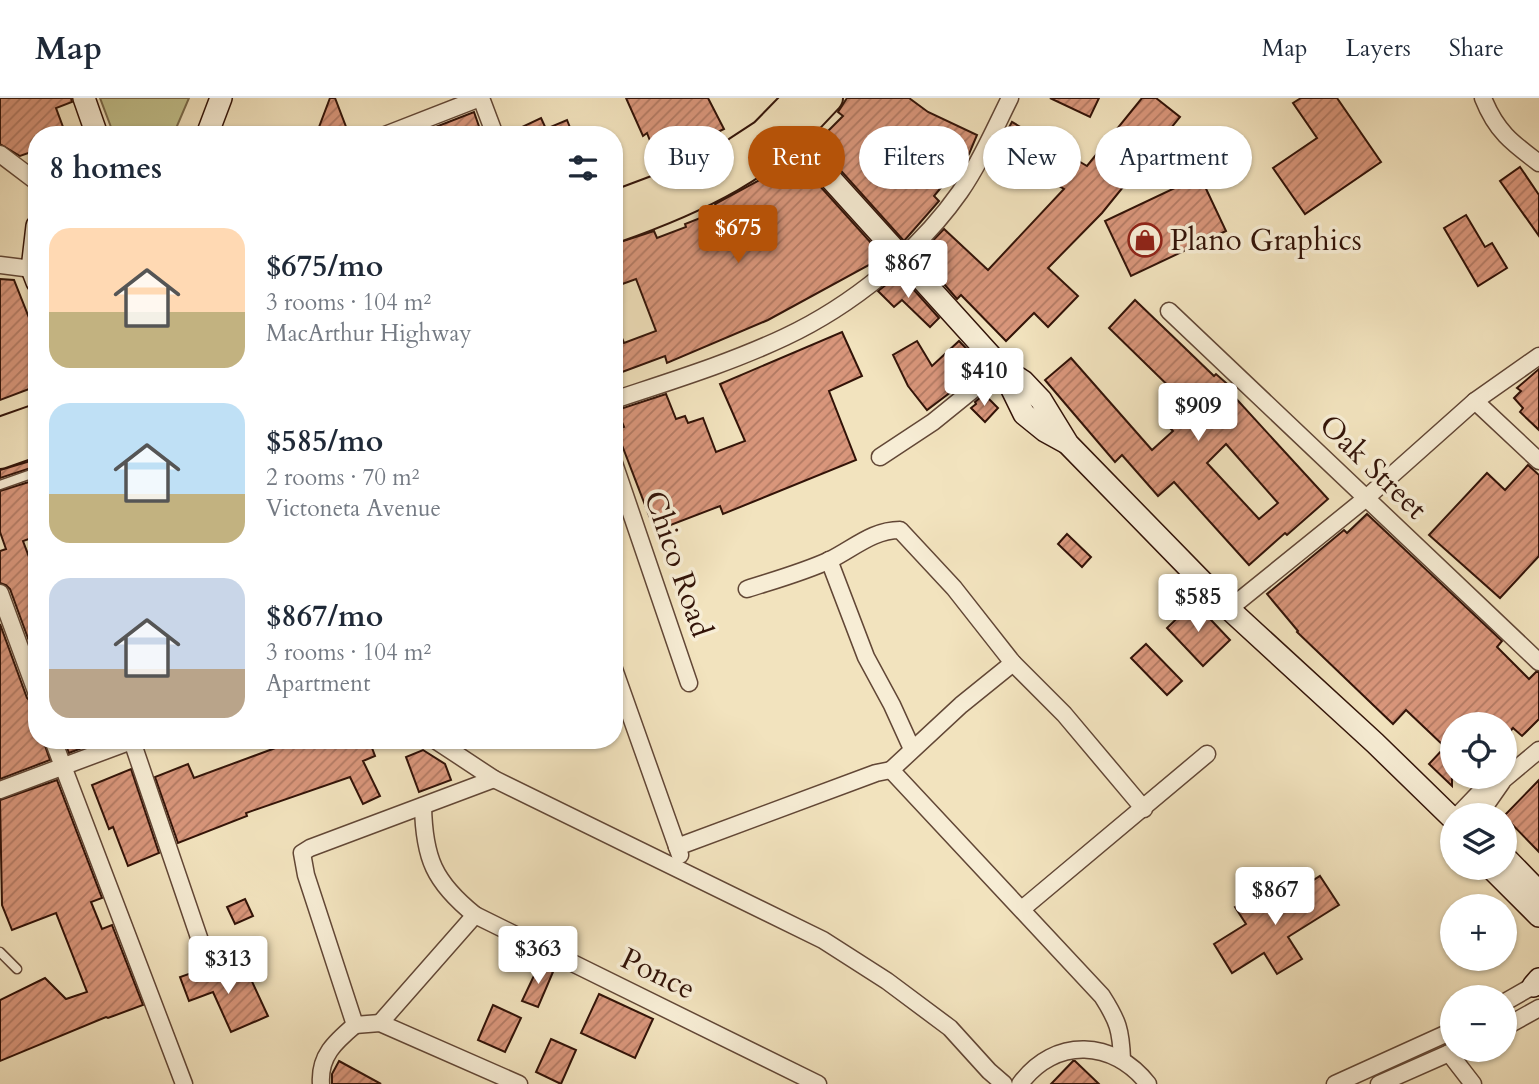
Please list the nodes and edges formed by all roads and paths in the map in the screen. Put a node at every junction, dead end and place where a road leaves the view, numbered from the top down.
1 (84, 98) edge
2 (221, 98) edge
3 (480, 98) edge
4 (799, 98) edge
5 (828, 98) edge
6 (1010, 98) edge
7 (1483, 98) edge
8 (94, 126) edge
9 (210, 126) edge
10 (408, 126) edge
11 (491, 126) edge
12 (786, 126) edge
13 (789, 126) edge
14 (748, 144) edge
15 (0, 154) edge
16 (1539, 163) edge
17 (748, 168) edge
18 (28, 175) edge
19 (839, 189) edge
20 (623, 203) edge
21 (623, 225) edge
22 (900, 257) junction
23 (0, 265) edge
24 (28, 273) edge
25 (1169, 310) dead end
26 (1539, 356) edge
27 (1001, 367) junction
28 (623, 397) edge
29 (1475, 401) junction
30 (28, 422) edge
31 (0, 432) edge
32 (28, 444) edge
33 (0, 454) edge
34 (880, 457) dead end
35 (1539, 461) edge
36 (28, 475) edge
37 (0, 485) edge
38 (623, 489) edge
39 (1365, 499) junction
40 (829, 560) junction
41 (747, 589) dead end
42 (0, 593) edge
43 (1229, 608) junction
44 (1539, 662) edge
45 (1013, 663) junction
46 (28, 669) edge
47 (689, 683) dead end
48 (623, 694) edge
49 (56, 749) edge
50 (111, 749) edge
51 (136, 749) edge
52 (449, 749) edge
53 (912, 749) junction
54 (1539, 750) edge
55 (1207, 754) dead end
56 (63, 767) junction
57 (1517, 768) edge
58 (891, 770) junction
59 (494, 779) junction
60 (1484, 789) edge
61 (0, 790) edge
62 (1440, 803) edge
63 (1469, 803) edge
64 (424, 806) junction
65 (1144, 809) junction
66 (677, 847) junction
67 (1517, 869) edge
68 (685, 871) junction
69 (1502, 880) edge
70 (1539, 892) edge
71 (1022, 909) junction
72 (475, 915) junction
73 (1539, 916) edge
74 (0, 952) edge
75 (206, 958) dead end
76 (17, 969) dead end
77 (1537, 984) edge
78 (1517, 995) edge
79 (1539, 1008) edge
80 (1517, 1020) edge
81 (380, 1023) junction
82 (355, 1025) junction
83 (1440, 1036) edge
84 (1440, 1056) edge
85 (1122, 1059) junction
86 (1459, 1062) edge
87 (184, 1084) edge
88 (321, 1084) edge
89 (519, 1084) edge
90 (818, 1084) edge
91 (1004, 1084) edge
92 (1020, 1084) edge
93 (1148, 1084) edge
94 (1335, 1084) edge
95 (1379, 1084) edge
96 (1473, 1084) edge

1 - 8 main road
2 - 9 main road
3 - 10 street
3 - 11 street
4 - 12 highway
5 - 13 highway
6 - 22 street
7 - 16 street
14 - 20 highway
15 - 18 street
17 - 21 highway
19 - 22 main road
22 - 27 main road
22 - 28 street
23 - 24 street
25 - 39 street, Oak Street
26 - 29 street
27 - 34 street
27 - 43 main road
29 - 35 street
29 - 39 street
30 - 31 highway
32 - 33 highway
36 - 37 lane
38 - 47 street, Chico Road
39 - 43 street
39 - 44 street, Oak Street
40 - 41 street
40 - 45 street
40 - 53 street
42 - 46 street
43 - 62 main road
45 - 53 street
45 - 65 street
48 - 66 street
49 - 56 street
50 - 56 street
51 - 75 street
52 - 59 street
53 - 58 street
54 - 57 street
55 - 65 street
56 - 61 street
56 - 87 street
58 - 66 street
58 - 71 street
59 - 64 street
59 - 68 street
60 - 63 street
64 - 72 street, Ponce
64 - 82 street
65 - 71 street
66 - 68 street
67 - 70 main road
68 - 91 street
69 - 73 main road
71 - 85 street
72 - 81 street
72 - 90 street, Ponce
74 - 76 lane
77 - 78 street
79 - 80 street
81 - 82 street
81 - 89 street
82 - 88 street
83 - 94 street
84 - 95 street
85 - 92 street
85 - 93 street
86 - 96 street

